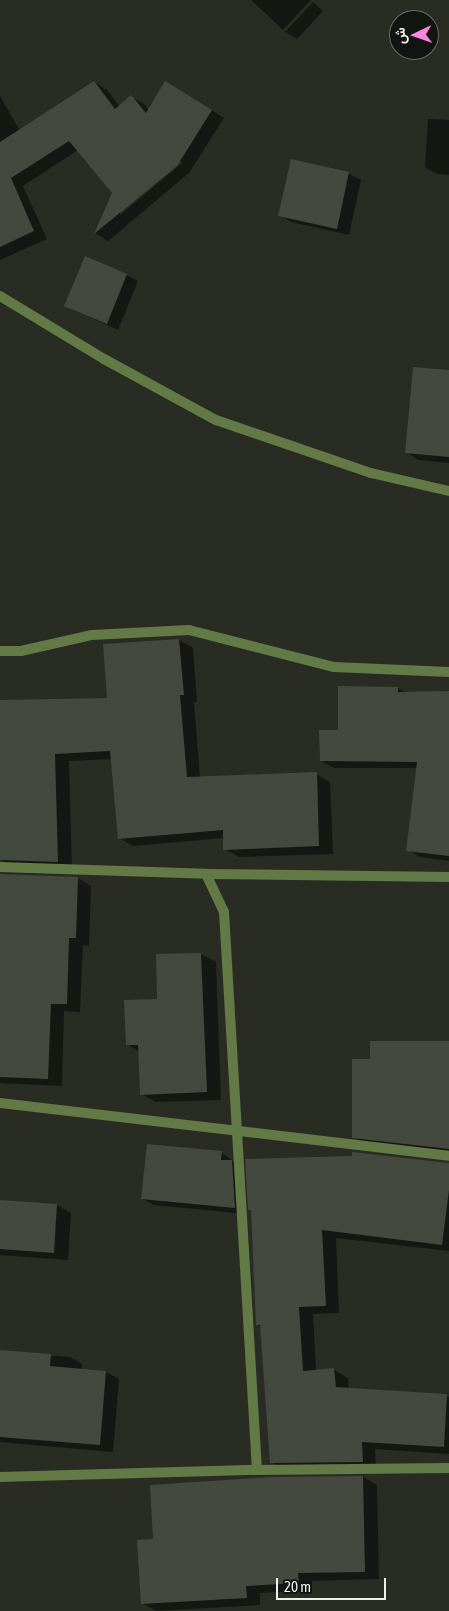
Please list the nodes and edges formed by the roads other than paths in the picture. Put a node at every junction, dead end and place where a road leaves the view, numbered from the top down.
1 (0, 296) edge
2 (449, 491) edge
3 (0, 651) edge
4 (449, 672) edge
5 (0, 867) edge
6 (206, 874) junction
7 (449, 877) edge
8 (0, 1103) edge
9 (238, 1131) junction
10 (449, 1156) edge
11 (449, 1468) edge
12 (257, 1470) junction
13 (0, 1477) edge

1 - 2 street
3 - 4 street
5 - 6 street
6 - 7 street
6 - 9 street
8 - 9 street
9 - 10 street
9 - 12 street
11 - 12 street
12 - 13 street

